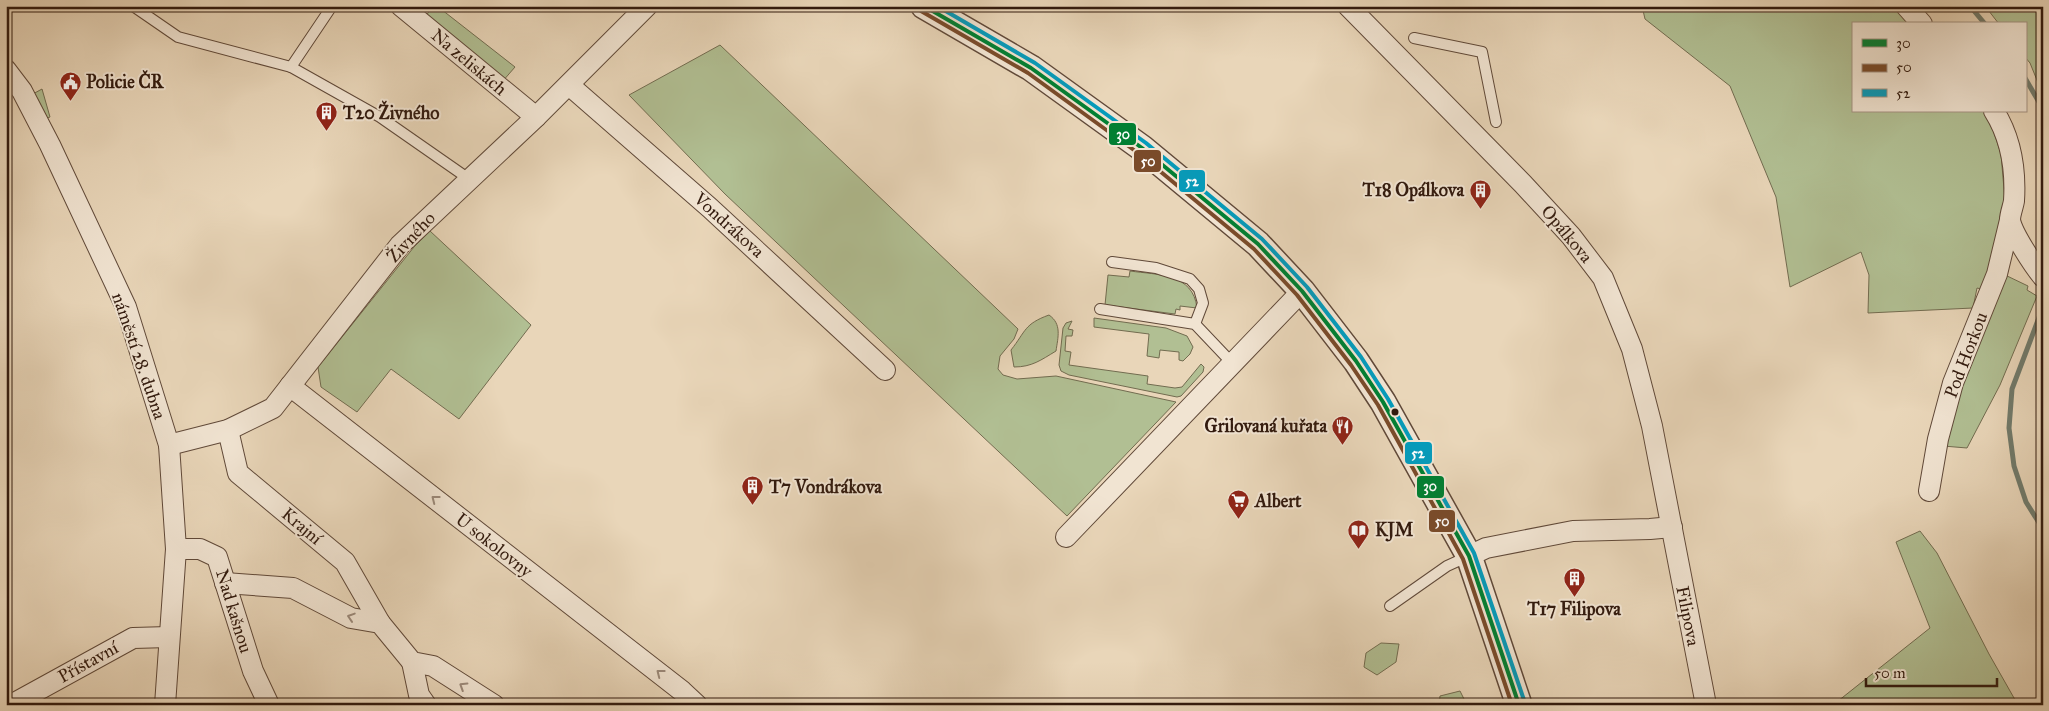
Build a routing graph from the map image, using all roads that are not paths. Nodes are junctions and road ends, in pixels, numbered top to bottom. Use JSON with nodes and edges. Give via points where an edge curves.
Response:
{"nodes":[{"id":1,"x":133,"y":6,"type":"edge"},
{"id":2,"x":332,"y":6,"type":"edge"},
{"id":3,"x":401,"y":6,"type":"edge"},
{"id":4,"x":647,"y":6,"type":"edge"},
{"id":5,"x":924,"y":6,"type":"edge"},
{"id":6,"x":1348,"y":6,"type":"edge"},
{"id":7,"x":1906,"y":6,"type":"edge"},
{"id":8,"x":1920,"y":22,"type":"edge"},
{"id":9,"x":1414,"y":38,"type":"dead end"},
{"id":10,"x":291,"y":67,"type":"junction"},
{"id":11,"x":6,"y":70,"type":"edge"},
{"id":12,"x":569,"y":85,"type":"junction"},
{"id":13,"x":1995,"y":112,"type":"edge"},
{"id":14,"x":536,"y":117,"type":"junction"},
{"id":15,"x":1496,"y":122,"type":"dead end"},
{"id":16,"x":470,"y":179,"type":"junction"},
{"id":17,"x":2010,"y":220,"type":"junction"},
{"id":18,"x":1112,"y":262,"type":"dead end"},
{"id":19,"x":2043,"y":277,"type":"edge"},
{"id":20,"x":1302,"y":291,"type":"junction"},
{"id":21,"x":1100,"y":309,"type":"dead end"},
{"id":22,"x":1194,"y":324,"type":"junction"},
{"id":23,"x":1232,"y":363,"type":"junction"},
{"id":24,"x":885,"y":370,"type":"dead end"},
{"id":25,"x":290,"y":386,"type":"junction"},
{"id":26,"x":228,"y":430,"type":"junction"},
{"id":27,"x":169,"y":445,"type":"junction"},
{"id":28,"x":1929,"y":491,"type":"dead end"},
{"id":29,"x":1672,"y":527,"type":"junction"},
{"id":30,"x":1066,"y":537,"type":"dead end"},
{"id":31,"x":176,"y":549,"type":"junction"},
{"id":32,"x":1469,"y":556,"type":"junction"},
{"id":33,"x":225,"y":583,"type":"junction"},
{"id":34,"x":1390,"y":606,"type":"dead end"},
{"id":35,"x":380,"y":623,"type":"junction"},
{"id":36,"x":169,"y":637,"type":"junction"},
{"id":37,"x":412,"y":662,"type":"junction"},
{"id":38,"x":418,"y":701,"type":"edge"},
{"id":39,"x":11,"y":705,"type":"edge"},
{"id":40,"x":165,"y":705,"type":"edge"},
{"id":41,"x":269,"y":705,"type":"edge"},
{"id":42,"x":494,"y":705,"type":"edge"},
{"id":43,"x":697,"y":705,"type":"edge"},
{"id":44,"x":1519,"y":705,"type":"edge"},
{"id":45,"x":1706,"y":705,"type":"edge"}],
"edges":[{"from":1,"to":10,"type":"lane","via":[[178,38]]},
{"from":2,"to":10,"type":"lane"},
{"from":3,"to":14,"type":"street","name":"Na zeliskách"},
{"from":4,"to":12,"type":"street","name":"Živného"},
{"from":5,"to":20,"type":"street","via":[[1031,68],[1142,148],[1258,244]]},
{"from":6,"to":29,"type":"street","name":"Opálkova","via":[[1523,184],[1571,236],[1603,278],[1632,349],[1652,426]]},
{"from":7,"to":8,"type":"street"},
{"from":9,"to":15,"type":"lane","via":[[1482,52]]},
{"from":10,"to":16,"type":"lane","via":[[380,117]]},
{"from":11,"to":27,"type":"street","name":"náměstí 28. dubna","via":[[22,91],[50,145],[126,307]]},
{"from":12,"to":14,"type":"street","name":"Živného"},
{"from":12,"to":24,"type":"street","name":"Vondrákova","via":[[710,208]]},
{"from":13,"to":17,"type":"street","name":"Pod Horkou","via":[[2012,151],[2014,200]]},
{"from":14,"to":16,"type":"street","name":"Živného"},
{"from":16,"to":25,"type":"street","name":"Živného","via":[[400,245]]},
{"from":17,"to":19,"type":"street","via":[[2026,253]]},
{"from":17,"to":28,"type":"street","name":"Pod Horkou","via":[[1997,274],[1953,384],[1938,439]]},
{"from":18,"to":22,"type":"lane","via":[[1156,268],[1190,279],[1199,289],[1203,303]]},
{"from":20,"to":23,"type":"street"},
{"from":20,"to":32,"type":"street","via":[[1383,402]]},
{"from":21,"to":22,"type":"lane"},
{"from":22,"to":23,"type":"lane"},
{"from":23,"to":30,"type":"street"},
{"from":25,"to":26,"type":"street","name":"Živného","via":[[273,408]]},
{"from":43,"to":25,"type":"street","name":"U sokolovny","one_way":true},
{"from":26,"to":27,"type":"street","name":"Živného"},
{"from":26,"to":35,"type":"street","name":"Krajní","via":[[238,473],[345,562]]},
{"from":27,"to":31,"type":"street","name":"náměstí 28. dubna"},
{"from":29,"to":32,"type":"street","via":[[1573,531],[1486,548]]},
{"from":29,"to":45,"type":"street","name":"Filipova"},
{"from":31,"to":33,"type":"street","name":"Nad kašnou","via":[[200,550],[217,557]]},
{"from":31,"to":36,"type":"street","name":"náměstí 28. dubna"},
{"from":32,"to":34,"type":"lane","via":[[1447,566]]},
{"from":32,"to":44,"type":"street"},
{"from":35,"to":33,"type":"street","one_way":true,"via":[[350,618],[293,588]]},
{"from":33,"to":41,"type":"street","name":"Nad kašnou","via":[[253,671]]},
{"from":35,"to":37,"type":"street","name":"Krajní"},
{"from":36,"to":39,"type":"street","name":"Přístavní","via":[[133,638]]},
{"from":36,"to":40,"type":"street","name":"náměstí 28. dubna"},
{"from":37,"to":38,"type":"street"},
{"from":42,"to":37,"type":"street","one_way":true,"via":[[432,666]]}]}
